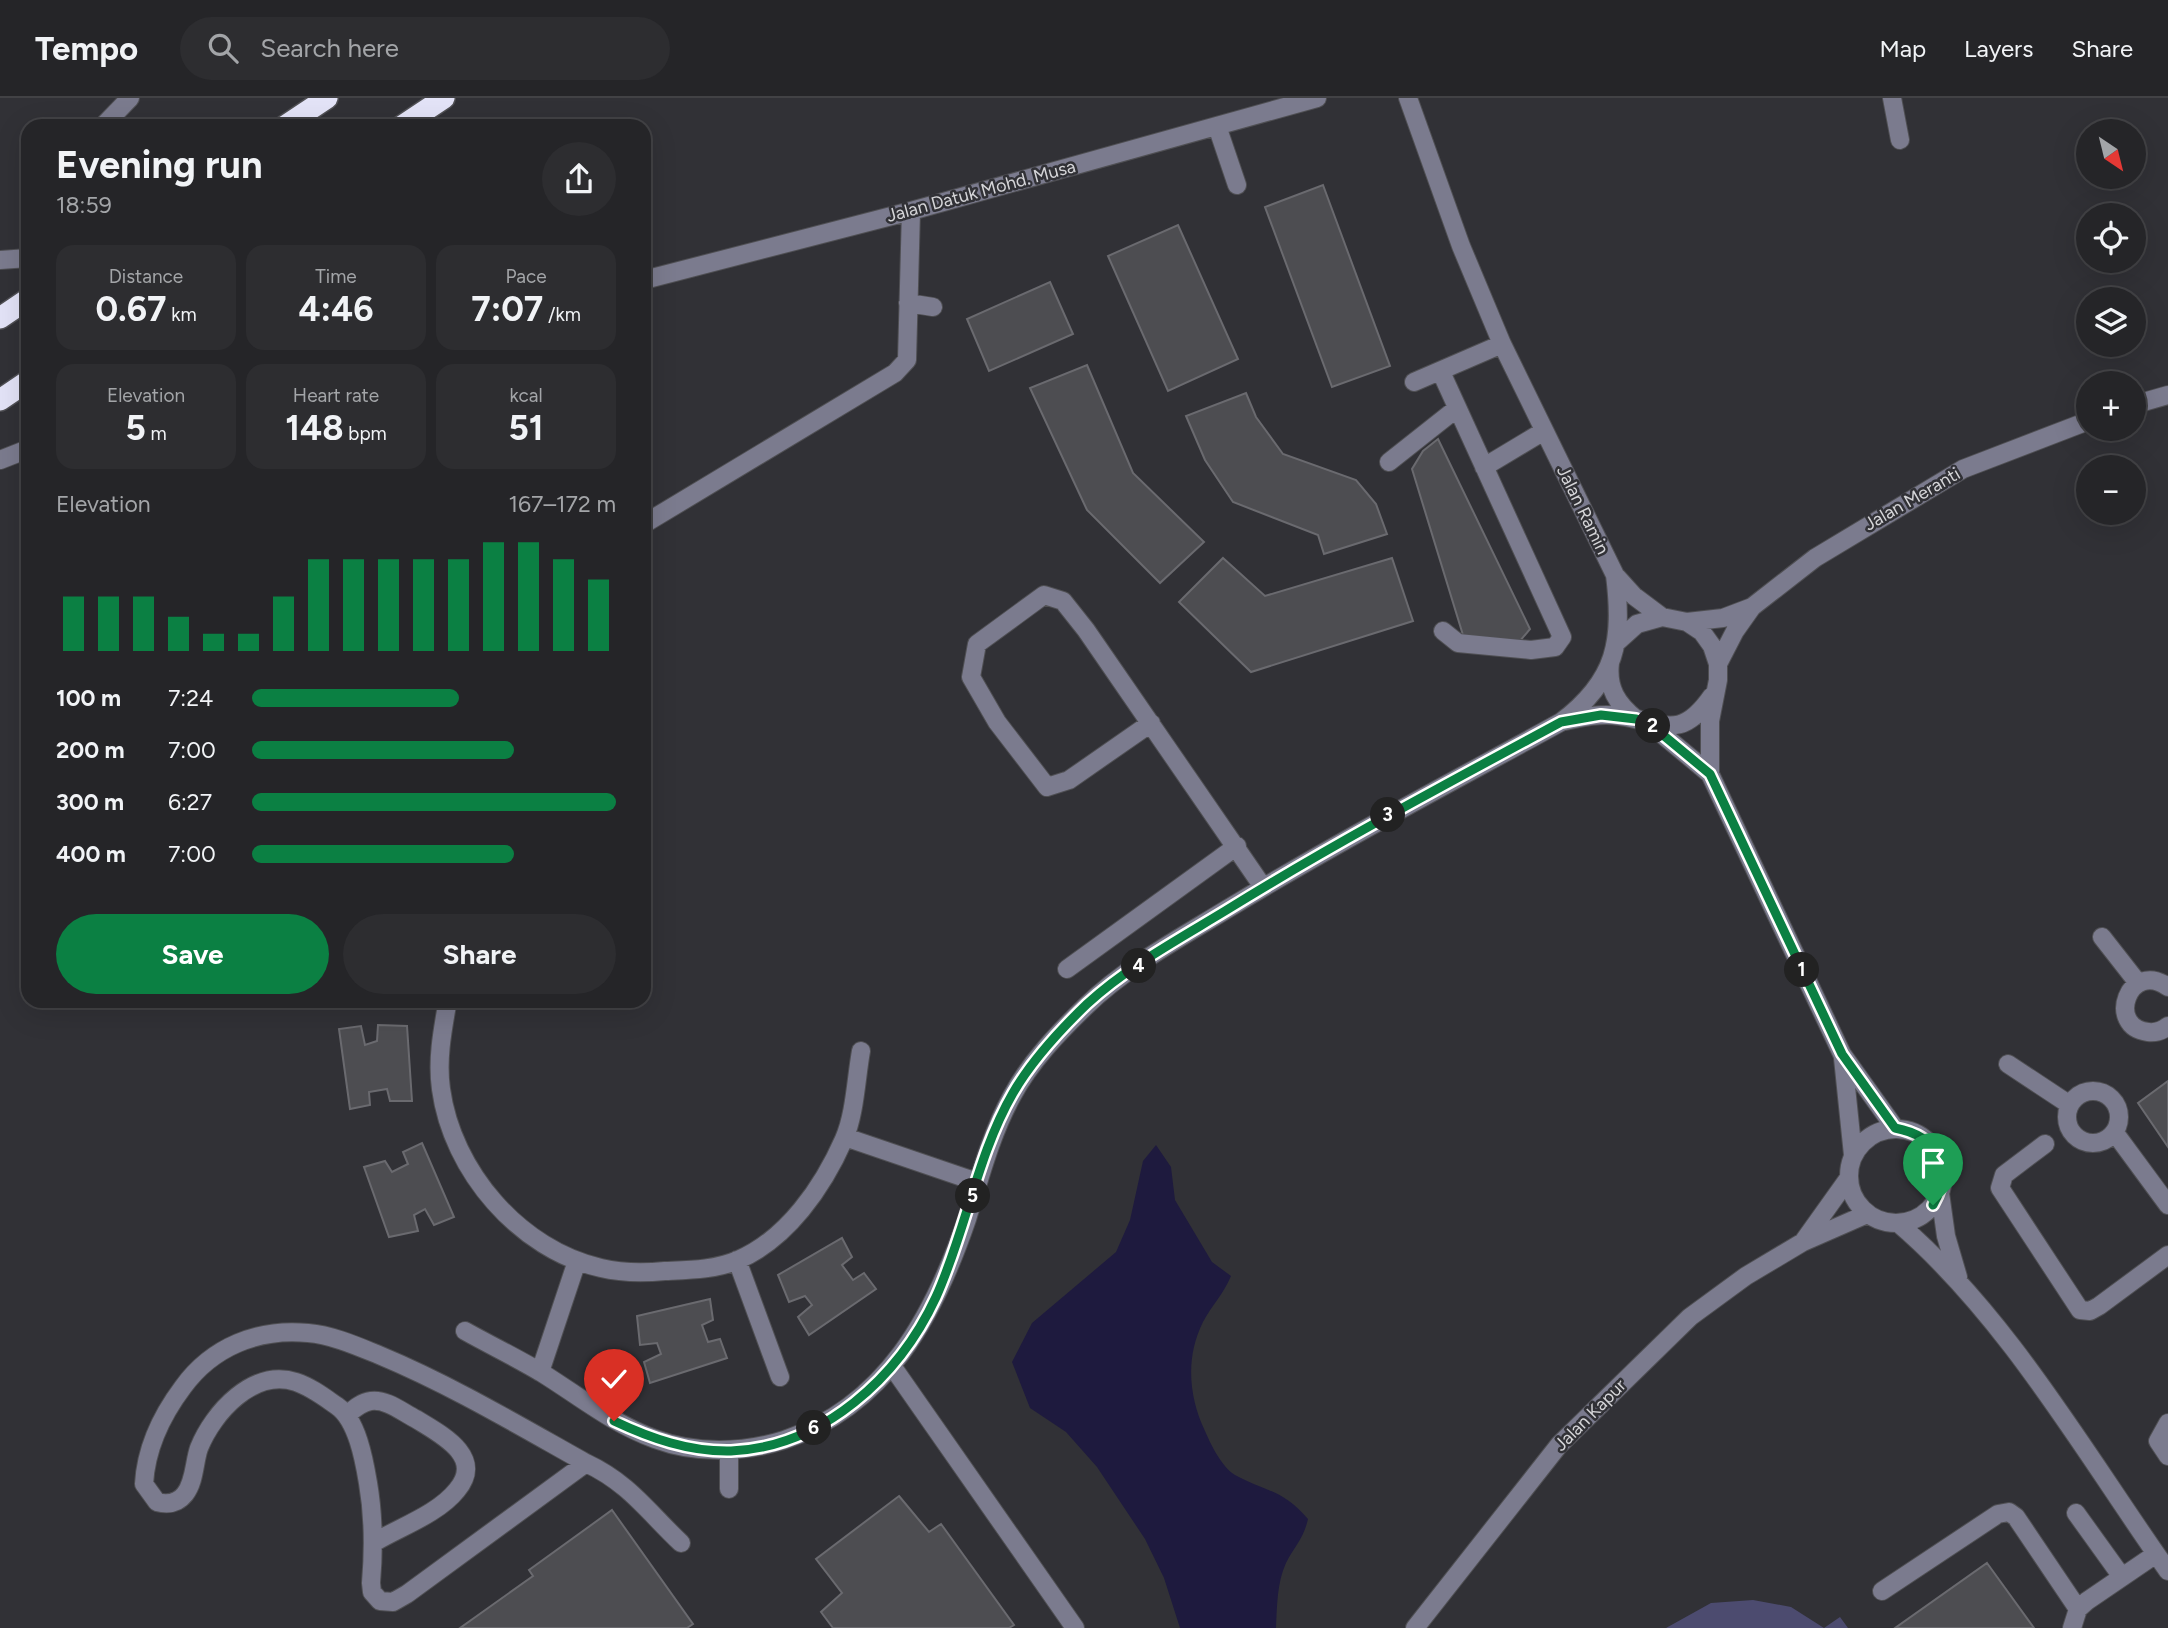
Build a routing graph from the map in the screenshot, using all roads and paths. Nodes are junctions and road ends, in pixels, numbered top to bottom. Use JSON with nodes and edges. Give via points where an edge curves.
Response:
{"nodes":[{"id":1,"x":130,"y":98,"type":"edge"},
{"id":2,"x":327,"y":98,"type":"edge"},
{"id":3,"x":444,"y":98,"type":"edge"},
{"id":4,"x":1317,"y":98,"type":"edge"},
{"id":5,"x":1408,"y":98,"type":"edge"},
{"id":6,"x":1892,"y":98,"type":"edge"},
{"id":7,"x":110,"y":119,"type":"edge"},
{"id":8,"x":296,"y":119,"type":"edge"},
{"id":9,"x":412,"y":119,"type":"edge"},
{"id":10,"x":1217,"y":126,"type":"junction"},
{"id":11,"x":1900,"y":140,"type":"dead end"},
{"id":12,"x":1237,"y":185,"type":"dead end"},
{"id":13,"x":911,"y":211,"type":"junction"},
{"id":14,"x":21,"y":258,"type":"edge"},
{"id":15,"x":0,"y":260,"type":"edge"},
{"id":16,"x":651,"y":278,"type":"edge"},
{"id":17,"x":908,"y":303,"type":"junction"},
{"id":18,"x":21,"y":304,"type":"edge"},
{"id":19,"x":933,"y":307,"type":"dead end"},
{"id":20,"x":0,"y":318,"type":"edge"},
{"id":21,"x":1502,"y":344,"type":"junction"},
{"id":22,"x":1441,"y":372,"type":"junction"},
{"id":23,"x":1414,"y":382,"type":"dead end"},
{"id":24,"x":21,"y":386,"type":"edge"},
{"id":25,"x":2168,"y":395,"type":"edge"},
{"id":26,"x":0,"y":400,"type":"edge"},
{"id":27,"x":2146,"y":401,"type":"edge"},
{"id":28,"x":1456,"y":408,"type":"junction"},
{"id":29,"x":2076,"y":426,"type":"edge"},
{"id":30,"x":1547,"y":438,"type":"junction"},
{"id":31,"x":21,"y":452,"type":"edge"},
{"id":32,"x":0,"y":460,"type":"edge"},
{"id":33,"x":1389,"y":462,"type":"dead end"},
{"id":34,"x":1484,"y":467,"type":"junction"},
{"id":35,"x":651,"y":520,"type":"edge"},
{"id":36,"x":1615,"y":575,"type":"junction"},
{"id":37,"x":1752,"y":607,"type":"junction"},
{"id":38,"x":1662,"y":617,"type":"junction"},
{"id":39,"x":1687,"y":622,"type":"junction"},
{"id":40,"x":1443,"y":631,"type":"dead end"},
{"id":41,"x":1614,"y":650,"type":"junction"},
{"id":42,"x":1718,"y":664,"type":"junction"},
{"id":43,"x":1713,"y":695,"type":"junction"},
{"id":44,"x":1561,"y":722,"type":"junction"},
{"id":45,"x":1644,"y":722,"type":"junction"},
{"id":46,"x":1151,"y":723,"type":"junction"},
{"id":47,"x":1710,"y":774,"type":"junction"},
{"id":48,"x":1237,"y":846,"type":"junction"},
{"id":49,"x":1263,"y":887,"type":"junction"},
{"id":50,"x":2102,"y":937,"type":"dead end"},
{"id":51,"x":1067,"y":969,"type":"dead end"},
{"id":52,"x":2137,"y":983,"type":"junction"},
{"id":53,"x":2168,"y":987,"type":"edge"},
{"id":54,"x":447,"y":1008,"type":"edge"},
{"id":55,"x":2168,"y":1026,"type":"edge"},
{"id":56,"x":861,"y":1051,"type":"dead end"},
{"id":57,"x":1842,"y":1054,"type":"junction"},
{"id":58,"x":2008,"y":1064,"type":"dead end"},
{"id":59,"x":2070,"y":1105,"type":"junction"},
{"id":60,"x":1895,"y":1128,"type":"junction"},
{"id":61,"x":2115,"y":1133,"type":"junction"},
{"id":62,"x":845,"y":1137,"type":"junction"},
{"id":63,"x":2045,"y":1144,"type":"dead end"},
{"id":64,"x":1853,"y":1155,"type":"junction"},
{"id":65,"x":1848,"y":1179,"type":"junction"},
{"id":66,"x":977,"y":1182,"type":"junction"},
{"id":67,"x":1940,"y":1193,"type":"junction"},
{"id":68,"x":2168,"y":1205,"type":"edge"},
{"id":69,"x":1867,"y":1214,"type":"junction"},
{"id":70,"x":1898,"y":1223,"type":"junction"},
{"id":71,"x":1803,"y":1242,"type":"junction"},
{"id":72,"x":2168,"y":1255,"type":"edge"},
{"id":73,"x":737,"y":1260,"type":"junction"},
{"id":74,"x":577,"y":1261,"type":"junction"},
{"id":75,"x":1959,"y":1280,"type":"junction"},
{"id":76,"x":465,"y":1331,"type":"dead end"},
{"id":77,"x":892,"y":1366,"type":"junction"},
{"id":78,"x":540,"y":1372,"type":"junction"},
{"id":79,"x":780,"y":1377,"type":"dead end"},
{"id":80,"x":348,"y":1414,"type":"junction"},
{"id":81,"x":2168,"y":1423,"type":"edge"},
{"id":82,"x":729,"y":1451,"type":"junction"},
{"id":83,"x":2168,"y":1456,"type":"edge"},
{"id":84,"x":586,"y":1463,"type":"junction"},
{"id":85,"x":729,"y":1489,"type":"dead end"},
{"id":86,"x":2076,"y":1513,"type":"dead end"},
{"id":87,"x":375,"y":1542,"type":"junction"},
{"id":88,"x":681,"y":1543,"type":"dead end"},
{"id":89,"x":2164,"y":1565,"type":"edge"},
{"id":90,"x":2122,"y":1577,"type":"junction"},
{"id":91,"x":1882,"y":1591,"type":"dead end"},
{"id":92,"x":2078,"y":1609,"type":"junction"},
{"id":93,"x":1075,"y":1628,"type":"edge"},
{"id":94,"x":1415,"y":1628,"type":"edge"},
{"id":95,"x":2072,"y":1628,"type":"edge"}],
"edges":[{"from":1,"to":7,"type":"street"},
{"from":2,"to":8,"type":"highway"},
{"from":3,"to":9,"type":"highway"},
{"from":4,"to":10,"type":"street","name":"Jalan Datuk Mohd. Musa"},
{"from":5,"to":21,"type":"street","name":"Jalan Ramin"},
{"from":6,"to":11,"type":"street"},
{"from":10,"to":12,"type":"street"},
{"from":10,"to":13,"type":"street","name":"Jalan Datuk Mohd. Musa"},
{"from":13,"to":16,"type":"street","name":"Jalan Datuk Mohd. Musa"},
{"from":13,"to":17,"type":"street"},
{"from":14,"to":15,"type":"street"},
{"from":17,"to":19,"type":"street"},
{"from":17,"to":35,"type":"street","via":[[907,360],[895,373]]},
{"from":18,"to":20,"type":"highway"},
{"from":21,"to":22,"type":"street"},
{"from":21,"to":30,"type":"street","name":"Jalan Ramin"},
{"from":22,"to":23,"type":"street"},
{"from":22,"to":28,"type":"street"},
{"from":24,"to":26,"type":"highway"},
{"from":25,"to":27,"type":"street"},
{"from":28,"to":33,"type":"street"},
{"from":28,"to":34,"type":"street"},
{"from":29,"to":37,"type":"street","name":"Jalan Meranti","via":[[1963,469],[1815,558]]},
{"from":30,"to":34,"type":"street"},
{"from":30,"to":36,"type":"street","name":"Jalan Ramin"},
{"from":31,"to":32,"type":"street"},
{"from":34,"to":40,"type":"street","via":[[1562,637],[1555,647],[1531,650],[1458,643]]},
{"from":36,"to":38,"type":"street"},
{"from":36,"to":41,"type":"street","via":[[1620,609]]},
{"from":37,"to":39,"type":"street","via":[[1723,618]]},
{"from":37,"to":42,"type":"street"},
{"from":38,"to":39,"type":"street"},
{"from":38,"to":41,"type":"street","via":[[1637,624]]},
{"from":39,"to":42,"type":"street","via":[[1713,646]]},
{"from":41,"to":44,"type":"street","via":[[1589,698]]},
{"from":41,"to":45,"type":"street","via":[[1608,676],[1613,693],[1622,708]]},
{"from":42,"to":43,"type":"street"},
{"from":43,"to":45,"type":"street","via":[[1687,721],[1670,726]]},
{"from":43,"to":47,"type":"street"},
{"from":44,"to":45,"type":"street","via":[[1601,715]]},
{"from":44,"to":49,"type":"street"},
{"from":45,"to":47,"type":"street"},
{"from":46,"to":46,"type":"street","via":[[1063,601],[1044,595],[977,644],[971,677],[997,722],[1047,787],[1069,779]]},
{"from":46,"to":48,"type":"street"},
{"from":47,"to":57,"type":"street"},
{"from":48,"to":49,"type":"street"},
{"from":48,"to":51,"type":"street"},
{"from":49,"to":66,"type":"street","via":[[1180,938],[1088,1004],[1013,1092]]},
{"from":50,"to":52,"type":"street"},
{"from":52,"to":53,"type":"street","via":[[2149,980]]},
{"from":52,"to":55,"type":"street","via":[[2124,1003],[2131,1025],[2152,1033]]},
{"from":54,"to":74,"type":"street","via":[[441,1090],[456,1145],[500,1208],[542,1242]]},
{"from":56,"to":62,"type":"street"},
{"from":57,"to":60,"type":"street"},
{"from":57,"to":64,"type":"street"},
{"from":58,"to":59,"type":"street"},
{"from":59,"to":61,"type":"street","via":[[2069,1128],[2082,1141],[2100,1143]]},
{"from":59,"to":61,"type":"street","via":[[2076,1097],[2094,1091],[2112,1097],[2120,1114]]},
{"from":60,"to":64,"type":"street","via":[[1870,1136]]},
{"from":60,"to":67,"type":"street","via":[[1926,1139],[1936,1151],[1943,1179]]},
{"from":61,"to":68,"type":"street"},
{"from":62,"to":66,"type":"street"},
{"from":62,"to":73,"type":"street","via":[[822,1183],[791,1222],[763,1246]]},
{"from":63,"to":72,"type":"street","via":[[2004,1175],[2000,1188],[2080,1310],[2090,1311]]},
{"from":64,"to":65,"type":"street"},
{"from":65,"to":69,"type":"street","via":[[1851,1192]]},
{"from":65,"to":71,"type":"street","name":"Jalan Kapur"},
{"from":66,"to":77,"type":"street","via":[[936,1296],[912,1341]]},
{"from":67,"to":70,"type":"street","via":[[1923,1215]]},
{"from":67,"to":75,"type":"street"},
{"from":69,"to":70,"type":"street","via":[[1882,1222]]},
{"from":69,"to":71,"type":"street","name":"Jalan Kapur"},
{"from":70,"to":75,"type":"street"},
{"from":71,"to":94,"type":"street","name":"Jalan Kapur","via":[[1690,1317],[1559,1445]]},
{"from":73,"to":74,"type":"street","via":[[644,1273]]},
{"from":73,"to":79,"type":"street"},
{"from":74,"to":78,"type":"street"},
{"from":75,"to":89,"type":"street","via":[[2050,1400]]},
{"from":76,"to":78,"type":"street"},
{"from":77,"to":82,"type":"street","via":[[848,1408],[826,1422],[777,1442]]},
{"from":77,"to":93,"type":"street"},
{"from":78,"to":82,"type":"street","via":[[614,1421],[657,1440]]},
{"from":80,"to":84,"type":"street","via":[[293,1381],[262,1383],[244,1391],[215,1420],[198,1450],[190,1487],[181,1498],[157,1502],[144,1484],[149,1451],[174,1398],[204,1360],[235,1343],[290,1332],[341,1341],[440,1382]]},
{"from":80,"to":87,"type":"street","via":[[367,1475]]},
{"from":80,"to":87,"type":"street","via":[[372,1401],[392,1405],[448,1438],[463,1455],[466,1475],[458,1490]]},
{"from":81,"to":83,"type":"street","via":[[2158,1441]]},
{"from":82,"to":85,"type":"street"},
{"from":84,"to":87,"type":"street","via":[[393,1602],[380,1601],[372,1592]]},
{"from":84,"to":88,"type":"street","via":[[627,1487]]},
{"from":86,"to":90,"type":"street"},
{"from":89,"to":90,"type":"street"},
{"from":90,"to":92,"type":"street"},
{"from":91,"to":92,"type":"street","via":[[1998,1514],[2009,1513]]},
{"from":92,"to":95,"type":"street"}]}
